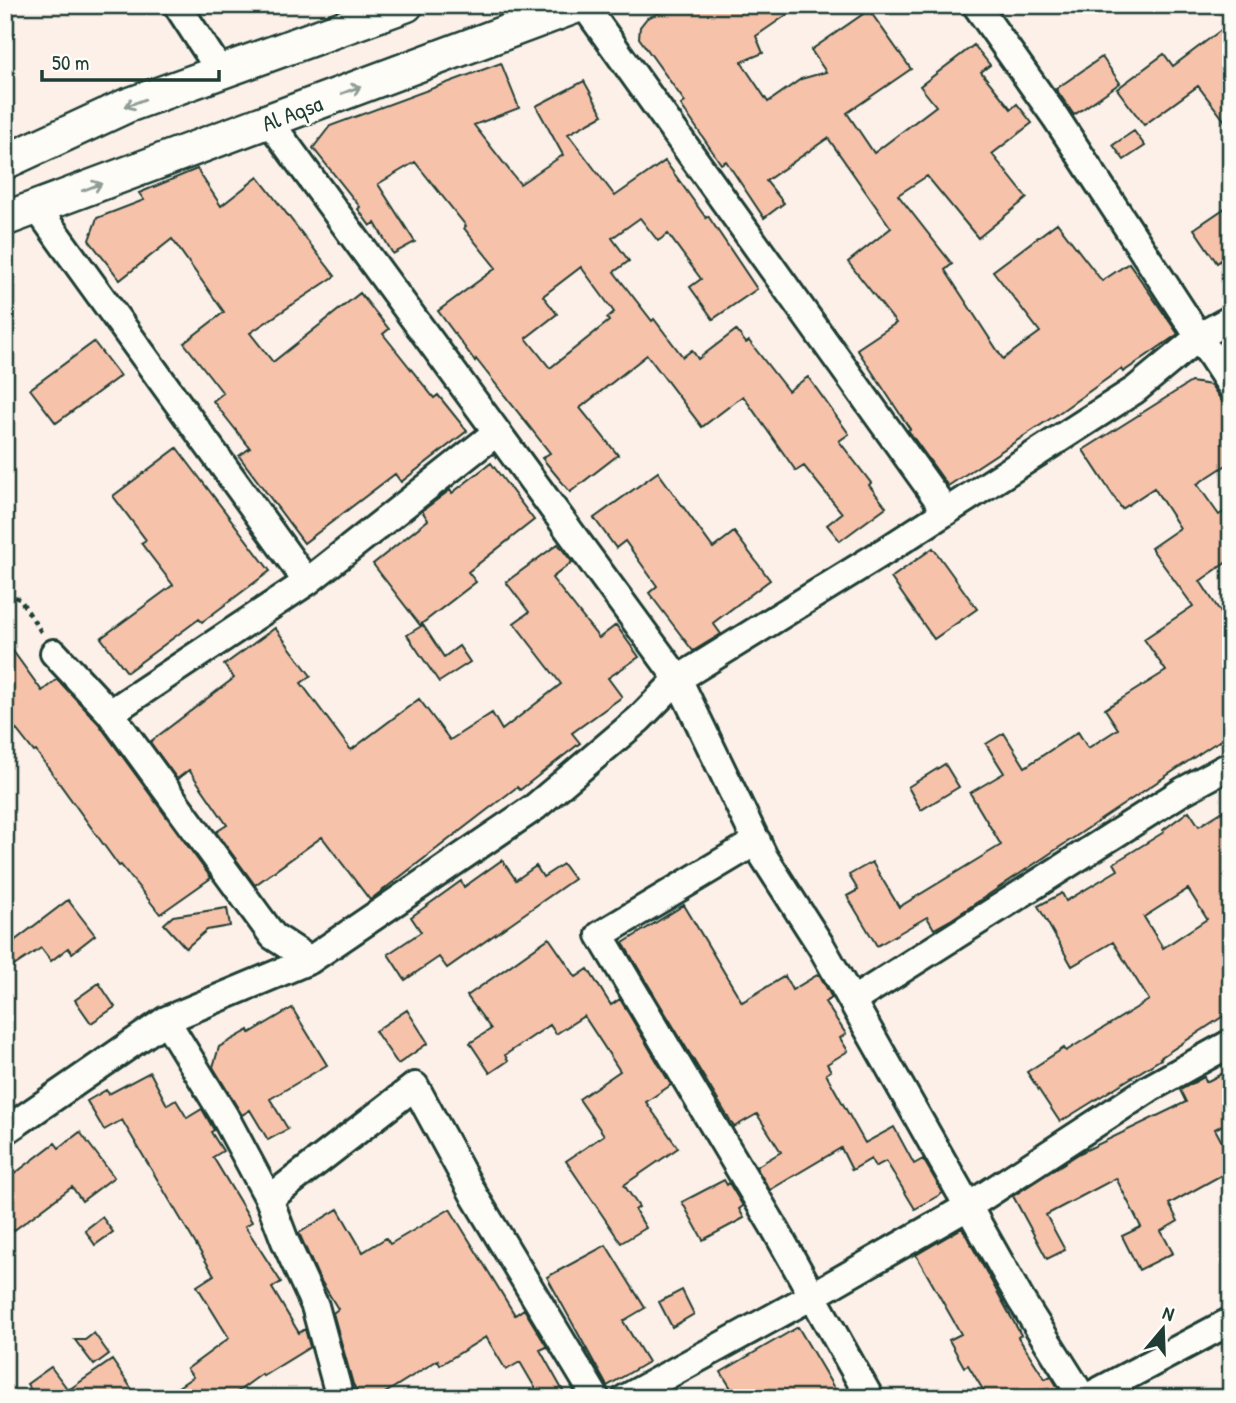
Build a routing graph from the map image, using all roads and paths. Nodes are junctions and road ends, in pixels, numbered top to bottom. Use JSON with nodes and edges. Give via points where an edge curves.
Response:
{"nodes":[{"id":1,"x":177,"y":5,"type":"edge"},
{"id":2,"x":407,"y":5,"type":"edge"},
{"id":3,"x":579,"y":5,"type":"edge"},
{"id":4,"x":584,"y":5,"type":"edge"},
{"id":5,"x":976,"y":5,"type":"edge"},
{"id":6,"x":220,"y":71,"type":"junction"},
{"id":7,"x":269,"y":121,"type":"junction"},
{"id":8,"x":5,"y":162,"type":"edge"},
{"id":9,"x":37,"y":208,"type":"junction"},
{"id":10,"x":5,"y":219,"type":"edge"},
{"id":11,"x":1231,"y":319,"type":"edge"},
{"id":12,"x":1200,"y":336,"type":"junction"},
{"id":13,"x":1231,"y":386,"type":"edge"},
{"id":14,"x":497,"y":432,"type":"junction"},
{"id":15,"x":946,"y":511,"type":"junction"},
{"id":16,"x":307,"y":582,"type":"junction"},
{"id":17,"x":5,"y":594,"type":"edge"},
{"id":18,"x":54,"y":653,"type":"joint"},
{"id":19,"x":678,"y":679,"type":"junction"},
{"id":20,"x":110,"y":713,"type":"junction"},
{"id":21,"x":1230,"y":766,"type":"edge"},
{"id":22,"x":757,"y":841,"type":"junction"},
{"id":23,"x":310,"y":960,"type":"junction"},
{"id":24,"x":852,"y":1001,"type":"junction"},
{"id":25,"x":166,"y":1020,"type":"junction"},
{"id":26,"x":1231,"y":1043,"type":"edge"},
{"id":27,"x":5,"y":1131,"type":"edge"},
{"id":28,"x":269,"y":1199,"type":"junction"},
{"id":29,"x":969,"y":1206,"type":"junction"},
{"id":30,"x":812,"y":1296,"type":"junction"},
{"id":31,"x":1231,"y":1321,"type":"edge"},
{"id":32,"x":340,"y":1398,"type":"edge"},
{"id":33,"x":596,"y":1398,"type":"edge"},
{"id":34,"x":626,"y":1398,"type":"edge"},
{"id":35,"x":870,"y":1398,"type":"edge"},
{"id":36,"x":1084,"y":1398,"type":"edge"}],
"edges":[{"from":1,"to":6,"type":"street"},
{"from":2,"to":6,"type":"main road"},
{"from":7,"to":3,"type":"main road","name":"Al Aqsa","one_way":true},
{"from":4,"to":15,"type":"street"},
{"from":5,"to":12,"type":"street"},
{"from":6,"to":8,"type":"main road","one_way":true,"via":[[126,106]]},
{"from":9,"to":7,"type":"main road","name":"Al Aqsa","one_way":true},
{"from":7,"to":14,"type":"street"},
{"from":9,"to":10,"type":"main road","name":"Al Aqsa"},
{"from":9,"to":16,"type":"street"},
{"from":11,"to":12,"type":"street"},
{"from":12,"to":13,"type":"street"},
{"from":12,"to":15,"type":"street","via":[[1135,390]]},
{"from":14,"to":16,"type":"street"},
{"from":14,"to":19,"type":"street"},
{"from":15,"to":19,"type":"street"},
{"from":16,"to":20,"type":"street"},
{"from":17,"to":18,"type":"path","via":[[20,599]]},
{"from":18,"to":20,"type":"street"},
{"from":19,"to":22,"type":"street"},
{"from":19,"to":23,"type":"street","via":[[639,719],[535,807]]},
{"from":20,"to":23,"type":"street","via":[[272,936]]},
{"from":21,"to":24,"type":"street"},
{"from":22,"to":24,"type":"street"},
{"from":22,"to":30,"type":"street","via":[[600,936]]},
{"from":23,"to":25,"type":"street"},
{"from":24,"to":29,"type":"street"},
{"from":25,"to":27,"type":"street"},
{"from":25,"to":28,"type":"street"},
{"from":26,"to":29,"type":"street","via":[[1150,1088]]},
{"from":28,"to":32,"type":"street","via":[[315,1306]]},
{"from":28,"to":33,"type":"street","via":[[415,1086],[475,1197]]},
{"from":29,"to":30,"type":"street"},
{"from":29,"to":36,"type":"street","via":[[1021,1300]]},
{"from":30,"to":34,"type":"street"},
{"from":30,"to":35,"type":"street"},
{"from":31,"to":36,"type":"street"}]}
